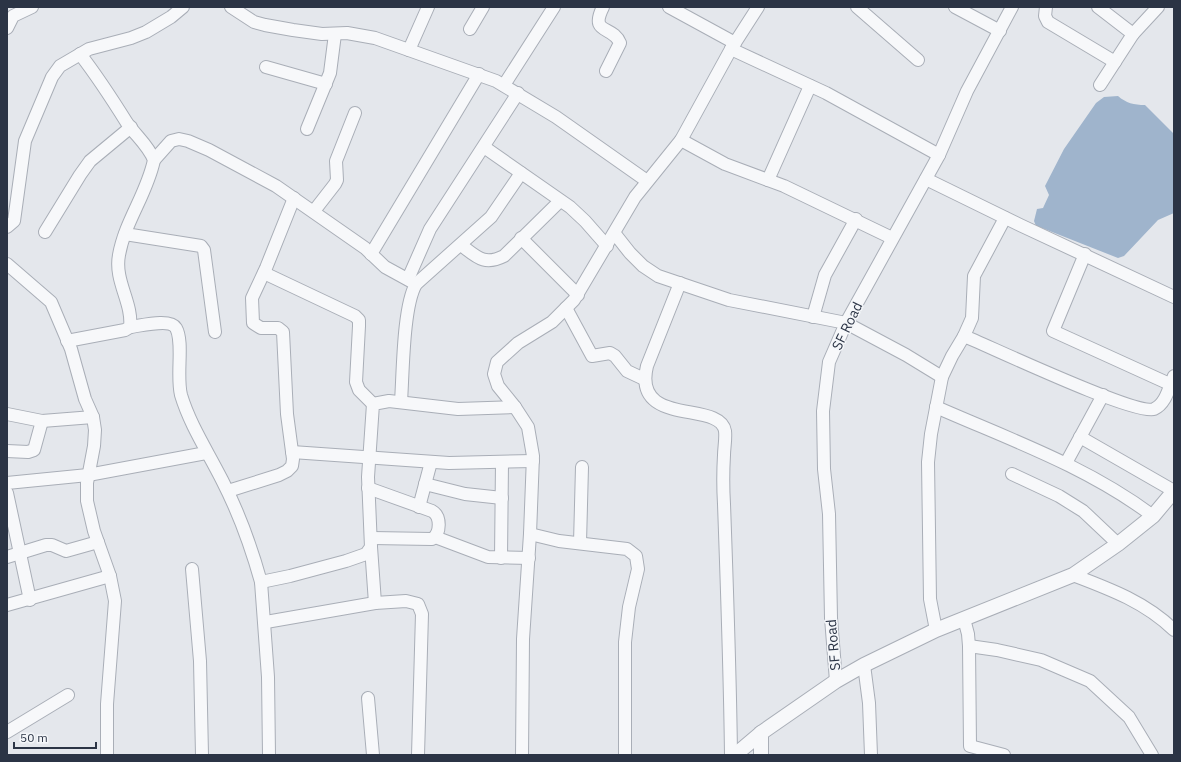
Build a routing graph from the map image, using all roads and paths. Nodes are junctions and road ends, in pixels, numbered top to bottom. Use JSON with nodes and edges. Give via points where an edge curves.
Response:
{"nodes":[{"id":1,"x":32,"y":7,"type":"edge"},
{"id":2,"x":183,"y":7,"type":"edge"},
{"id":3,"x":231,"y":7,"type":"edge"},
{"id":4,"x":428,"y":7,"type":"edge"},
{"id":5,"x":483,"y":7,"type":"edge"},
{"id":6,"x":554,"y":7,"type":"edge"},
{"id":7,"x":603,"y":7,"type":"edge"},
{"id":8,"x":670,"y":7,"type":"edge"},
{"id":9,"x":758,"y":7,"type":"edge"},
{"id":10,"x":857,"y":7,"type":"edge"},
{"id":11,"x":955,"y":7,"type":"edge"},
{"id":12,"x":1012,"y":7,"type":"edge"},
{"id":13,"x":1046,"y":7,"type":"edge"},
{"id":14,"x":1098,"y":7,"type":"edge"},
{"id":15,"x":1158,"y":7,"type":"edge"},
{"id":16,"x":10,"y":14,"type":"edge"},
{"id":17,"x":7,"y":28,"type":"edge"},
{"id":18,"x":470,"y":29,"type":"dead end"},
{"id":19,"x":1000,"y":31,"type":"junction"},
{"id":20,"x":335,"y":34,"type":"junction"},
{"id":21,"x":1133,"y":34,"type":"junction"},
{"id":22,"x":733,"y":46,"type":"junction"},
{"id":23,"x":409,"y":50,"type":"junction"},
{"id":24,"x":80,"y":54,"type":"junction"},
{"id":25,"x":918,"y":60,"type":"dead end"},
{"id":26,"x":1115,"y":62,"type":"junction"},
{"id":27,"x":266,"y":67,"type":"dead end"},
{"id":28,"x":606,"y":71,"type":"dead end"},
{"id":29,"x":479,"y":74,"type":"junction"},
{"id":30,"x":326,"y":84,"type":"junction"},
{"id":31,"x":504,"y":85,"type":"junction"},
{"id":32,"x":1100,"y":85,"type":"dead end"},
{"id":33,"x":810,"y":86,"type":"junction"},
{"id":34,"x":518,"y":93,"type":"junction"},
{"id":35,"x":355,"y":114,"type":"dead end"},
{"id":36,"x":131,"y":127,"type":"junction"},
{"id":37,"x":307,"y":129,"type":"dead end"},
{"id":38,"x":681,"y":140,"type":"junction"},
{"id":39,"x":484,"y":147,"type":"junction"},
{"id":40,"x":939,"y":155,"type":"junction"},
{"id":41,"x":154,"y":160,"type":"junction"},
{"id":42,"x":521,"y":173,"type":"junction"},
{"id":43,"x":926,"y":179,"type":"junction"},
{"id":44,"x":768,"y":180,"type":"junction"},
{"id":45,"x":646,"y":182,"type":"junction"},
{"id":46,"x":294,"y":198,"type":"junction"},
{"id":47,"x":560,"y":200,"type":"junction"},
{"id":48,"x":314,"y":211,"type":"junction"},
{"id":49,"x":1005,"y":218,"type":"junction"},
{"id":50,"x":856,"y":219,"type":"junction"},
{"id":51,"x":7,"y":228,"type":"edge"},
{"id":52,"x":45,"y":232,"type":"dead end"},
{"id":53,"x":125,"y":234,"type":"junction"},
{"id":54,"x":615,"y":234,"type":"junction"},
{"id":55,"x":521,"y":238,"type":"junction"},
{"id":56,"x":892,"y":238,"type":"junction"},
{"id":57,"x":461,"y":245,"type":"junction"},
{"id":58,"x":607,"y":246,"type":"junction"},
{"id":59,"x":371,"y":254,"type":"junction"},
{"id":60,"x":1085,"y":254,"type":"junction"},
{"id":61,"x":7,"y":264,"type":"edge"},
{"id":62,"x":264,"y":273,"type":"junction"},
{"id":63,"x":412,"y":282,"type":"junction"},
{"id":64,"x":680,"y":283,"type":"junction"},
{"id":65,"x":578,"y":295,"type":"junction"},
{"id":66,"x":1174,"y":297,"type":"edge"},
{"id":67,"x":566,"y":308,"type":"junction"},
{"id":68,"x":813,"y":317,"type":"junction"},
{"id":69,"x":846,"y":323,"type":"junction"},
{"id":70,"x":130,"y":327,"type":"junction"},
{"id":71,"x":215,"y":332,"type":"dead end"},
{"id":72,"x":964,"y":336,"type":"junction"},
{"id":73,"x":67,"y":341,"type":"junction"},
{"id":74,"x":942,"y":377,"type":"junction"},
{"id":75,"x":644,"y":379,"type":"junction"},
{"id":76,"x":1173,"y":382,"type":"edge"},
{"id":77,"x":1103,"y":395,"type":"junction"},
{"id":78,"x":401,"y":402,"type":"junction"},
{"id":79,"x":373,"y":404,"type":"junction"},
{"id":80,"x":936,"y":407,"type":"junction"},
{"id":81,"x":516,"y":408,"type":"junction"},
{"id":82,"x":7,"y":414,"type":"edge"},
{"id":83,"x":93,"y":416,"type":"junction"},
{"id":84,"x":42,"y":420,"type":"junction"},
{"id":85,"x":1080,"y":437,"type":"junction"},
{"id":86,"x":7,"y":451,"type":"edge"},
{"id":87,"x":292,"y":452,"type":"junction"},
{"id":88,"x":206,"y":453,"type":"junction"},
{"id":89,"x":369,"y":458,"type":"junction"},
{"id":90,"x":533,"y":461,"type":"junction"},
{"id":91,"x":431,"y":462,"type":"junction"},
{"id":92,"x":502,"y":463,"type":"junction"},
{"id":93,"x":1066,"y":463,"type":"junction"},
{"id":94,"x":582,"y":467,"type":"dead end"},
{"id":95,"x":1012,"y":474,"type":"dead end"},
{"id":96,"x":88,"y":475,"type":"junction"},
{"id":97,"x":7,"y":483,"type":"edge"},
{"id":98,"x":425,"y":484,"type":"junction"},
{"id":99,"x":368,"y":488,"type":"junction"},
{"id":100,"x":228,"y":491,"type":"junction"},
{"id":101,"x":1174,"y":491,"type":"edge"},
{"id":102,"x":7,"y":492,"type":"edge"},
{"id":103,"x":502,"y":498,"type":"junction"},
{"id":104,"x":419,"y":507,"type":"junction"},
{"id":105,"x":1153,"y":516,"type":"junction"},
{"id":106,"x":530,"y":534,"type":"junction"},
{"id":107,"x":435,"y":537,"type":"junction"},
{"id":108,"x":98,"y":542,"type":"junction"},
{"id":109,"x":372,"y":542,"type":"junction"},
{"id":110,"x":580,"y":543,"type":"junction"},
{"id":111,"x":1118,"y":544,"type":"junction"},
{"id":112,"x":19,"y":554,"type":"junction"},
{"id":113,"x":7,"y":557,"type":"edge"},
{"id":114,"x":501,"y":558,"type":"junction"},
{"id":115,"x":529,"y":558,"type":"junction"},
{"id":116,"x":192,"y":569,"type":"dead end"},
{"id":117,"x":1072,"y":575,"type":"junction"},
{"id":118,"x":110,"y":576,"type":"junction"},
{"id":119,"x":261,"y":582,"type":"junction"},
{"id":120,"x":30,"y":600,"type":"junction"},
{"id":121,"x":375,"y":604,"type":"junction"},
{"id":122,"x":7,"y":605,"type":"edge"},
{"id":123,"x":964,"y":619,"type":"junction"},
{"id":124,"x":266,"y":622,"type":"junction"},
{"id":125,"x":936,"y":630,"type":"junction"},
{"id":126,"x":1174,"y":630,"type":"edge"},
{"id":127,"x":969,"y":646,"type":"junction"},
{"id":128,"x":864,"y":665,"type":"junction"},
{"id":129,"x":836,"y":681,"type":"junction"},
{"id":130,"x":68,"y":695,"type":"dead end"},
{"id":131,"x":368,"y":698,"type":"dead end"},
{"id":132,"x":7,"y":732,"type":"edge"},
{"id":133,"x":761,"y":732,"type":"junction"},
{"id":134,"x":970,"y":750,"type":"edge"},
{"id":135,"x":107,"y":755,"type":"edge"},
{"id":136,"x":202,"y":755,"type":"edge"},
{"id":137,"x":269,"y":755,"type":"edge"},
{"id":138,"x":373,"y":755,"type":"edge"},
{"id":139,"x":418,"y":755,"type":"edge"},
{"id":140,"x":522,"y":755,"type":"edge"},
{"id":141,"x":625,"y":755,"type":"edge"},
{"id":142,"x":731,"y":755,"type":"edge"},
{"id":143,"x":735,"y":755,"type":"edge"},
{"id":144,"x":761,"y":755,"type":"edge"},
{"id":145,"x":871,"y":755,"type":"edge"},
{"id":146,"x":1004,"y":755,"type":"edge"},
{"id":147,"x":1152,"y":755,"type":"edge"}],
"edges":[{"from":1,"to":16,"type":"street"},
{"from":2,"to":24,"type":"street","via":[[146,32]]},
{"from":3,"to":20,"type":"street","via":[[254,22],[265,25]]},
{"from":4,"to":23,"type":"street"},
{"from":5,"to":18,"type":"street"},
{"from":6,"to":31,"type":"street"},
{"from":7,"to":28,"type":"street","via":[[598,20],[599,25],[620,43]]},
{"from":8,"to":22,"type":"street"},
{"from":9,"to":22,"type":"street"},
{"from":10,"to":25,"type":"street"},
{"from":11,"to":19,"type":"street"},
{"from":12,"to":19,"type":"street","name":"SF Road"},
{"from":13,"to":26,"type":"street","via":[[1045,16],[1048,22]]},
{"from":14,"to":21,"type":"street"},
{"from":15,"to":21,"type":"street"},
{"from":16,"to":17,"type":"street"},
{"from":19,"to":40,"type":"street","name":"SF Road","via":[[967,92]]},
{"from":20,"to":23,"type":"street","via":[[347,33],[375,38]]},
{"from":20,"to":30,"type":"street"},
{"from":21,"to":26,"type":"street"},
{"from":22,"to":33,"type":"street"},
{"from":22,"to":38,"type":"street"},
{"from":23,"to":29,"type":"street"},
{"from":24,"to":36,"type":"street","via":[[109,92]]},
{"from":24,"to":51,"type":"street","via":[[60,66],[52,77],[30,126],[22,155],[14,221]]},
{"from":26,"to":32,"type":"street"},
{"from":27,"to":30,"type":"street"},
{"from":29,"to":31,"type":"street"},
{"from":29,"to":59,"type":"street"},
{"from":30,"to":37,"type":"street"},
{"from":31,"to":34,"type":"street"},
{"from":33,"to":40,"type":"street"},
{"from":33,"to":44,"type":"street"},
{"from":34,"to":39,"type":"street"},
{"from":34,"to":45,"type":"street"},
{"from":35,"to":48,"type":"street","via":[[336,161],[337,180]]},
{"from":36,"to":41,"type":"street","via":[[146,145]]},
{"from":36,"to":52,"type":"street","via":[[90,161]]},
{"from":38,"to":44,"type":"street","via":[[725,164]]},
{"from":38,"to":45,"type":"street"},
{"from":39,"to":42,"type":"street"},
{"from":39,"to":63,"type":"street","via":[[430,229]]},
{"from":40,"to":43,"type":"street","name":"SF Road"},
{"from":41,"to":46,"type":"street","via":[[171,141],[188,140]]},
{"from":41,"to":53,"type":"street","via":[[144,193]]},
{"from":42,"to":47,"type":"street"},
{"from":42,"to":57,"type":"street","via":[[491,218]]},
{"from":43,"to":49,"type":"street"},
{"from":43,"to":56,"type":"street","name":"SF Road"},
{"from":44,"to":50,"type":"street"},
{"from":45,"to":54,"type":"street"},
{"from":46,"to":48,"type":"street"},
{"from":46,"to":62,"type":"street"},
{"from":47,"to":55,"type":"street"},
{"from":47,"to":58,"type":"street","via":[[585,221]]},
{"from":48,"to":59,"type":"street"},
{"from":49,"to":60,"type":"street"},
{"from":49,"to":72,"type":"street","via":[[974,276],[972,318]]},
{"from":50,"to":56,"type":"street"},
{"from":50,"to":68,"type":"street","via":[[825,275]]},
{"from":53,"to":70,"type":"street","via":[[118,256],[117,271]]},
{"from":53,"to":71,"type":"street","via":[[201,246],[204,250]]},
{"from":54,"to":58,"type":"street"},
{"from":54,"to":64,"type":"street","via":[[643,266],[658,276]]},
{"from":55,"to":57,"type":"street","via":[[504,256],[490,261],[478,257]]},
{"from":55,"to":65,"type":"street"},
{"from":56,"to":69,"type":"street","name":"SF Road"},
{"from":57,"to":63,"type":"street"},
{"from":58,"to":65,"type":"street"},
{"from":59,"to":63,"type":"street","via":[[385,267]]},
{"from":60,"to":66,"type":"street"},
{"from":60,"to":76,"type":"street","via":[[1053,331]]},
{"from":61,"to":73,"type":"street","via":[[51,302]]},
{"from":62,"to":79,"type":"street","via":[[356,316],[359,320],[356,382],[359,390]]},
{"from":62,"to":87,"type":"street","via":[[252,298],[251,315],[256,327],[278,328],[282,332]]},
{"from":63,"to":78,"type":"street"},
{"from":64,"to":68,"type":"street","via":[[729,300]]},
{"from":64,"to":75,"type":"street"},
{"from":65,"to":67,"type":"street"},
{"from":67,"to":75,"type":"street","via":[[592,356],[610,353],[627,371]]},
{"from":67,"to":81,"type":"street","via":[[552,322],[518,343],[498,362],[494,374],[498,386]]},
{"from":68,"to":69,"type":"street"},
{"from":69,"to":74,"type":"street"},
{"from":69,"to":129,"type":"street","name":"SF Road","via":[[830,362],[823,411]]},
{"from":70,"to":73,"type":"street"},
{"from":70,"to":88,"type":"street","via":[[166,323],[176,328],[179,346],[178,380]]},
{"from":72,"to":74,"type":"street"},
{"from":72,"to":77,"type":"street","via":[[1071,384]]},
{"from":73,"to":83,"type":"street"},
{"from":74,"to":80,"type":"street"},
{"from":75,"to":142,"type":"street","via":[[654,399],[682,412],[714,418],[722,422],[725,431],[723,483]]},
{"from":76,"to":77,"type":"street","via":[[1162,404],[1152,410],[1139,409]]},
{"from":77,"to":85,"type":"street"},
{"from":78,"to":79,"type":"street"},
{"from":78,"to":81,"type":"street","via":[[458,409]]},
{"from":79,"to":89,"type":"street"},
{"from":80,"to":93,"type":"street"},
{"from":80,"to":125,"type":"street","via":[[928,462],[930,599]]},
{"from":81,"to":90,"type":"street","via":[[528,427]]},
{"from":82,"to":84,"type":"street"},
{"from":83,"to":84,"type":"street"},
{"from":83,"to":96,"type":"street","via":[[94,446]]},
{"from":84,"to":86,"type":"street","via":[[34,450]]},
{"from":85,"to":93,"type":"street"},
{"from":85,"to":101,"type":"street"},
{"from":87,"to":89,"type":"street"},
{"from":87,"to":100,"type":"street","via":[[292,466],[287,471]]},
{"from":88,"to":96,"type":"street"},
{"from":88,"to":100,"type":"street"},
{"from":89,"to":91,"type":"street"},
{"from":89,"to":99,"type":"street"},
{"from":90,"to":92,"type":"street"},
{"from":90,"to":106,"type":"street"},
{"from":91,"to":92,"type":"street"},
{"from":91,"to":98,"type":"street"},
{"from":92,"to":103,"type":"street"},
{"from":93,"to":105,"type":"street","via":[[1104,482]]},
{"from":94,"to":110,"type":"street"},
{"from":95,"to":111,"type":"street","via":[[1059,496],[1083,511]]},
{"from":96,"to":97,"type":"street"},
{"from":96,"to":108,"type":"street","via":[[88,507]]},
{"from":98,"to":103,"type":"street","via":[[465,494]]},
{"from":98,"to":104,"type":"street"},
{"from":99,"to":104,"type":"street"},
{"from":99,"to":109,"type":"street"},
{"from":100,"to":119,"type":"street","via":[[249,541]]},
{"from":101,"to":105,"type":"street"},
{"from":102,"to":112,"type":"street"},
{"from":103,"to":114,"type":"street"},
{"from":104,"to":107,"type":"street","via":[[438,516]]},
{"from":105,"to":111,"type":"street"},
{"from":106,"to":110,"type":"street"},
{"from":106,"to":115,"type":"street"},
{"from":107,"to":109,"type":"street","via":[[428,540]]},
{"from":107,"to":114,"type":"street","via":[[481,554]]},
{"from":108,"to":112,"type":"street","via":[[66,551],[52,545]]},
{"from":108,"to":118,"type":"street"},
{"from":109,"to":119,"type":"street","via":[[366,554]]},
{"from":109,"to":121,"type":"street"},
{"from":110,"to":141,"type":"street","via":[[627,549],[636,556],[638,569],[629,608],[625,642]]},
{"from":111,"to":117,"type":"street"},
{"from":112,"to":113,"type":"street"},
{"from":112,"to":120,"type":"street"},
{"from":114,"to":115,"type":"street"},
{"from":115,"to":140,"type":"street","via":[[523,639]]},
{"from":116,"to":136,"type":"street","via":[[201,674]]},
{"from":117,"to":123,"type":"street"},
{"from":117,"to":126,"type":"street","via":[[1138,602]]},
{"from":118,"to":120,"type":"street"},
{"from":118,"to":135,"type":"street","via":[[115,600],[107,704]]},
{"from":119,"to":124,"type":"street"},
{"from":120,"to":122,"type":"street"},
{"from":121,"to":124,"type":"street"},
{"from":121,"to":139,"type":"street","via":[[418,604],[422,614]]},
{"from":123,"to":125,"type":"street"},
{"from":123,"to":127,"type":"street"},
{"from":124,"to":137,"type":"street"},
{"from":125,"to":128,"type":"street"},
{"from":127,"to":134,"type":"street"},
{"from":127,"to":147,"type":"street","via":[[1041,660],[1090,681],[1129,717]]},
{"from":128,"to":129,"type":"street"},
{"from":128,"to":145,"type":"street","via":[[869,703]]},
{"from":129,"to":133,"type":"street"},
{"from":130,"to":132,"type":"street"},
{"from":131,"to":138,"type":"street"},
{"from":133,"to":143,"type":"street"},
{"from":133,"to":144,"type":"street"},
{"from":134,"to":146,"type":"street"}]}
